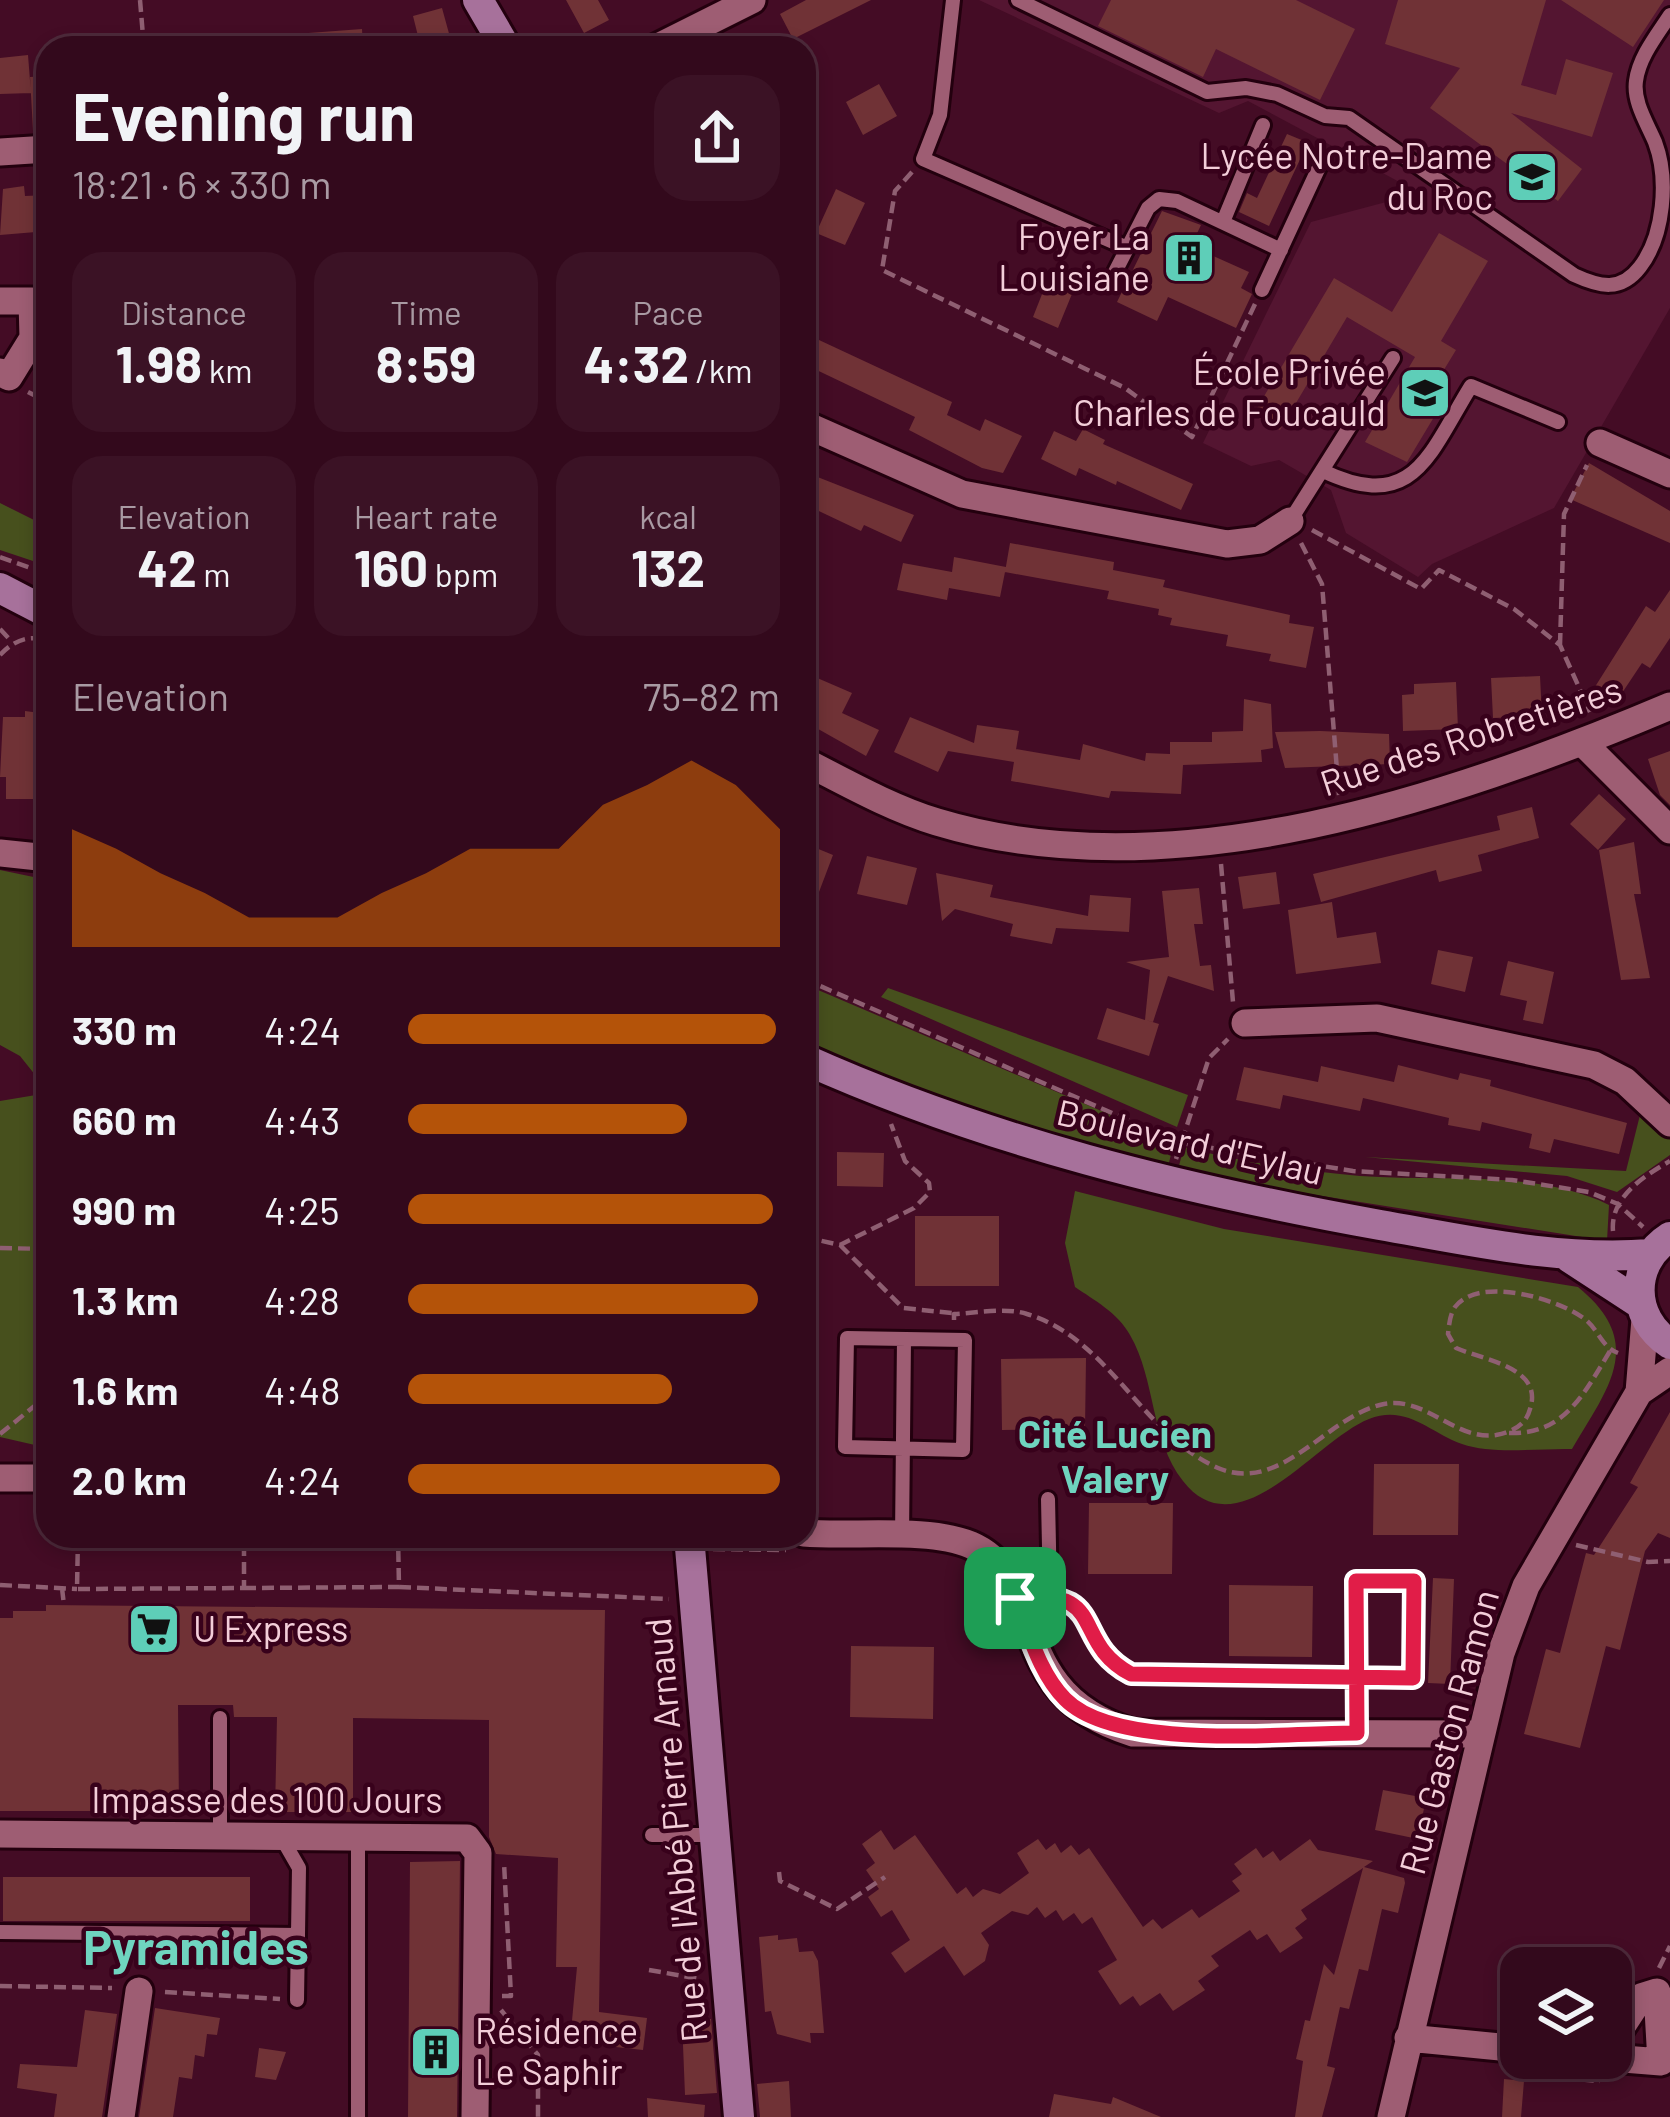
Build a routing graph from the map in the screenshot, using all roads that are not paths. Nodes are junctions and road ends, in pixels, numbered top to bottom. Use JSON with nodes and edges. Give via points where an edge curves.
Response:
{"nodes":[{"id":1,"x":478,"y":0,"type":"edge"},
{"id":2,"x":752,"y":0,"type":"edge"},
{"id":3,"x":953,"y":0,"type":"edge"},
{"id":4,"x":1018,"y":0,"type":"edge"},
{"id":5,"x":1670,"y":15,"type":"edge"},
{"id":6,"x":499,"y":36,"type":"edge"},
{"id":7,"x":705,"y":36,"type":"edge"},
{"id":8,"x":1263,"y":125,"type":"dead end"},
{"id":9,"x":36,"y":149,"type":"edge"},
{"id":10,"x":0,"y":152,"type":"edge"},
{"id":11,"x":1320,"y":165,"type":"dead end"},
{"id":12,"x":1222,"y":222,"type":"junction"},
{"id":13,"x":1125,"y":247,"type":"junction"},
{"id":14,"x":1281,"y":250,"type":"junction"},
{"id":15,"x":1114,"y":274,"type":"dead end"},
{"id":16,"x":1262,"y":290,"type":"road end"},
{"id":17,"x":0,"y":302,"type":"edge"},
{"id":18,"x":1393,"y":358,"type":"dead end"},
{"id":19,"x":0,"y":372,"type":"edge"},
{"id":20,"x":1558,"y":422,"type":"dead end"},
{"id":21,"x":816,"y":430,"type":"edge"},
{"id":22,"x":1600,"y":442,"type":"road end"},
{"id":23,"x":1323,"y":471,"type":"junction"},
{"id":24,"x":1670,"y":474,"type":"edge"},
{"id":25,"x":1290,"y":521,"type":"joint"},
{"id":26,"x":0,"y":588,"type":"edge"},
{"id":27,"x":36,"y":607,"type":"edge"},
{"id":28,"x":1670,"y":706,"type":"edge"},
{"id":29,"x":1592,"y":739,"type":"junction"},
{"id":30,"x":816,"y":766,"type":"edge"},
{"id":31,"x":1670,"y":830,"type":"edge"},
{"id":32,"x":0,"y":853,"type":"edge"},
{"id":33,"x":36,"y":858,"type":"edge"},
{"id":34,"x":1239,"y":1014,"type":"road end"},
{"id":35,"x":816,"y":1064,"type":"edge"},
{"id":36,"x":1670,"y":1123,"type":"edge"},
{"id":37,"x":1660,"y":1245,"type":"edge"},
{"id":38,"x":1570,"y":1258,"type":"junction"},
{"id":39,"x":1642,"y":1311,"type":"junction"},
{"id":40,"x":904,"y":1339,"type":"junction"},
{"id":41,"x":1670,"y":1344,"type":"edge"},
{"id":42,"x":1657,"y":1367,"type":"edge"},
{"id":43,"x":903,"y":1448,"type":"junction"},
{"id":44,"x":0,"y":1478,"type":"edge"},
{"id":45,"x":36,"y":1478,"type":"edge"},
{"id":46,"x":1048,"y":1499,"type":"dead end"},
{"id":47,"x":816,"y":1533,"type":"edge"},
{"id":48,"x":902,"y":1537,"type":"junction"},
{"id":49,"x":690,"y":1548,"type":"edge"},
{"id":50,"x":1049,"y":1594,"type":"junction"},
{"id":51,"x":1015,"y":1598,"type":"junction"},
{"id":52,"x":1355,"y":1678,"type":"junction"},
{"id":53,"x":220,"y":1718,"type":"dead end"},
{"id":54,"x":1357,"y":1733,"type":"junction"},
{"id":55,"x":1478,"y":1734,"type":"junction"},
{"id":56,"x":0,"y":1834,"type":"edge"},
{"id":57,"x":220,"y":1835,"type":"junction"},
{"id":58,"x":280,"y":1835,"type":"junction"},
{"id":59,"x":652,"y":1835,"type":"dead end"},
{"id":60,"x":717,"y":1835,"type":"junction"},
{"id":61,"x":358,"y":1836,"type":"junction"},
{"id":62,"x":0,"y":1932,"type":"edge"},
{"id":63,"x":298,"y":1935,"type":"junction"},
{"id":64,"x":139,"y":1991,"type":"road end"},
{"id":65,"x":297,"y":2000,"type":"road end"},
{"id":66,"x":1632,"y":2012,"type":"edge"},
{"id":67,"x":1408,"y":2038,"type":"junction"},
{"id":68,"x":1500,"y":2057,"type":"edge"},
{"id":69,"x":1632,"y":2066,"type":"edge"},
{"id":70,"x":121,"y":2117,"type":"edge"},
{"id":71,"x":358,"y":2117,"type":"edge"},
{"id":72,"x":475,"y":2117,"type":"edge"},
{"id":73,"x":739,"y":2117,"type":"edge"},
{"id":74,"x":1391,"y":2117,"type":"edge"}],
"edges":[{"from":1,"to":6,"type":"main road"},
{"from":2,"to":7,"type":"street"},
{"from":3,"to":13,"type":"lane","via":[[940,115],[923,158]]},
{"from":4,"to":5,"type":"lane","via":[[1207,92],[1246,88],[1348,118],[1574,275],[1609,286],[1629,279],[1657,233],[1658,150],[1636,79]]},
{"from":8,"to":12,"type":"lane"},
{"from":9,"to":10,"type":"street"},
{"from":11,"to":14,"type":"lane"},
{"from":12,"to":13,"type":"lane","via":[[1159,200]]},
{"from":12,"to":14,"type":"lane"},
{"from":13,"to":15,"type":"lane"},
{"from":14,"to":16,"type":"lane"},
{"from":17,"to":19,"type":"street","via":[[32,301],[33,338],[9,377]]},
{"from":18,"to":23,"type":"lane"},
{"from":20,"to":23,"type":"lane","via":[[1471,386],[1424,463],[1402,483],[1360,487]]},
{"from":21,"to":25,"type":"street","via":[[1002,505],[1226,544],[1259,540]]},
{"from":22,"to":24,"type":"street"},
{"from":23,"to":25,"type":"lane"},
{"from":26,"to":27,"type":"main road"},
{"from":28,"to":29,"type":"street","name":"Rue des Robretières"},
{"from":29,"to":30,"type":"street","name":"Rue des Robretières","via":[[1340,821],[1219,841],[1008,837],[936,821]]},
{"from":29,"to":31,"type":"street"},
{"from":32,"to":33,"type":"street"},
{"from":34,"to":36,"type":"street","via":[[1377,1018],[1594,1065]]},
{"from":35,"to":38,"type":"main road","name":"Boulevard d'Eylau","via":[[970,1126],[1169,1185]]},
{"from":37,"to":38,"type":"main road","name":"Boulevard d'Eylau"},
{"from":37,"to":39,"type":"main road","via":[[1642,1269]]},
{"from":38,"to":39,"type":"main road","name":"Boulevard d'Eylau"},
{"from":39,"to":41,"type":"main road","name":"Boulevard d'Eylau"},
{"from":39,"to":42,"type":"street"},
{"from":40,"to":43,"type":"lane"},
{"from":40,"to":43,"type":"lane","via":[[847,1338],[845,1447]]},
{"from":40,"to":43,"type":"lane","via":[[965,1340],[963,1450]]},
{"from":42,"to":55,"type":"street","name":"Rue Gaston Ramon","via":[[1526,1586]]},
{"from":43,"to":48,"type":"lane"},
{"from":44,"to":45,"type":"street"},
{"from":46,"to":50,"type":"lane"},
{"from":47,"to":48,"type":"street"},
{"from":48,"to":51,"type":"street","via":[[972,1546],[999,1567]]},
{"from":49,"to":60,"type":"main road","name":"Rue de l'Abbé Pierre Arnaud"},
{"from":50,"to":51,"type":"lane"},
{"from":50,"to":52,"type":"lane","via":[[1077,1606],[1110,1662],[1131,1674]]},
{"from":51,"to":54,"type":"street","via":[[1045,1672],[1092,1720],[1133,1732]]},
{"from":52,"to":52,"type":"lane","via":[[1413,1678],[1414,1581],[1356,1581]]},
{"from":52,"to":54,"type":"lane"},
{"from":53,"to":57,"type":"lane"},
{"from":54,"to":55,"type":"street"},
{"from":55,"to":67,"type":"street","name":"Rue Gaston Ramon"},
{"from":56,"to":57,"type":"street","name":"Impasse des 100 Jours"},
{"from":57,"to":58,"type":"street","name":"Impasse des 100 Jours"},
{"from":58,"to":61,"type":"street","name":"Impasse des 100 Jours"},
{"from":58,"to":63,"type":"lane","via":[[298,1868]]},
{"from":59,"to":60,"type":"lane"},
{"from":60,"to":73,"type":"main road","name":"Rue de l'Abbé Pierre Arnaud"},
{"from":61,"to":71,"type":"lane"},
{"from":61,"to":72,"type":"street","name":"Impasse des 100 Jours","via":[[467,1838],[478,1853]]},
{"from":62,"to":63,"type":"lane"},
{"from":63,"to":65,"type":"lane"},
{"from":64,"to":70,"type":"street"},
{"from":66,"to":69,"type":"street","via":[[1657,1992],[1660,2062]]},
{"from":67,"to":68,"type":"street"},
{"from":67,"to":74,"type":"street","name":"Rue Gaston Ramon"}]}
